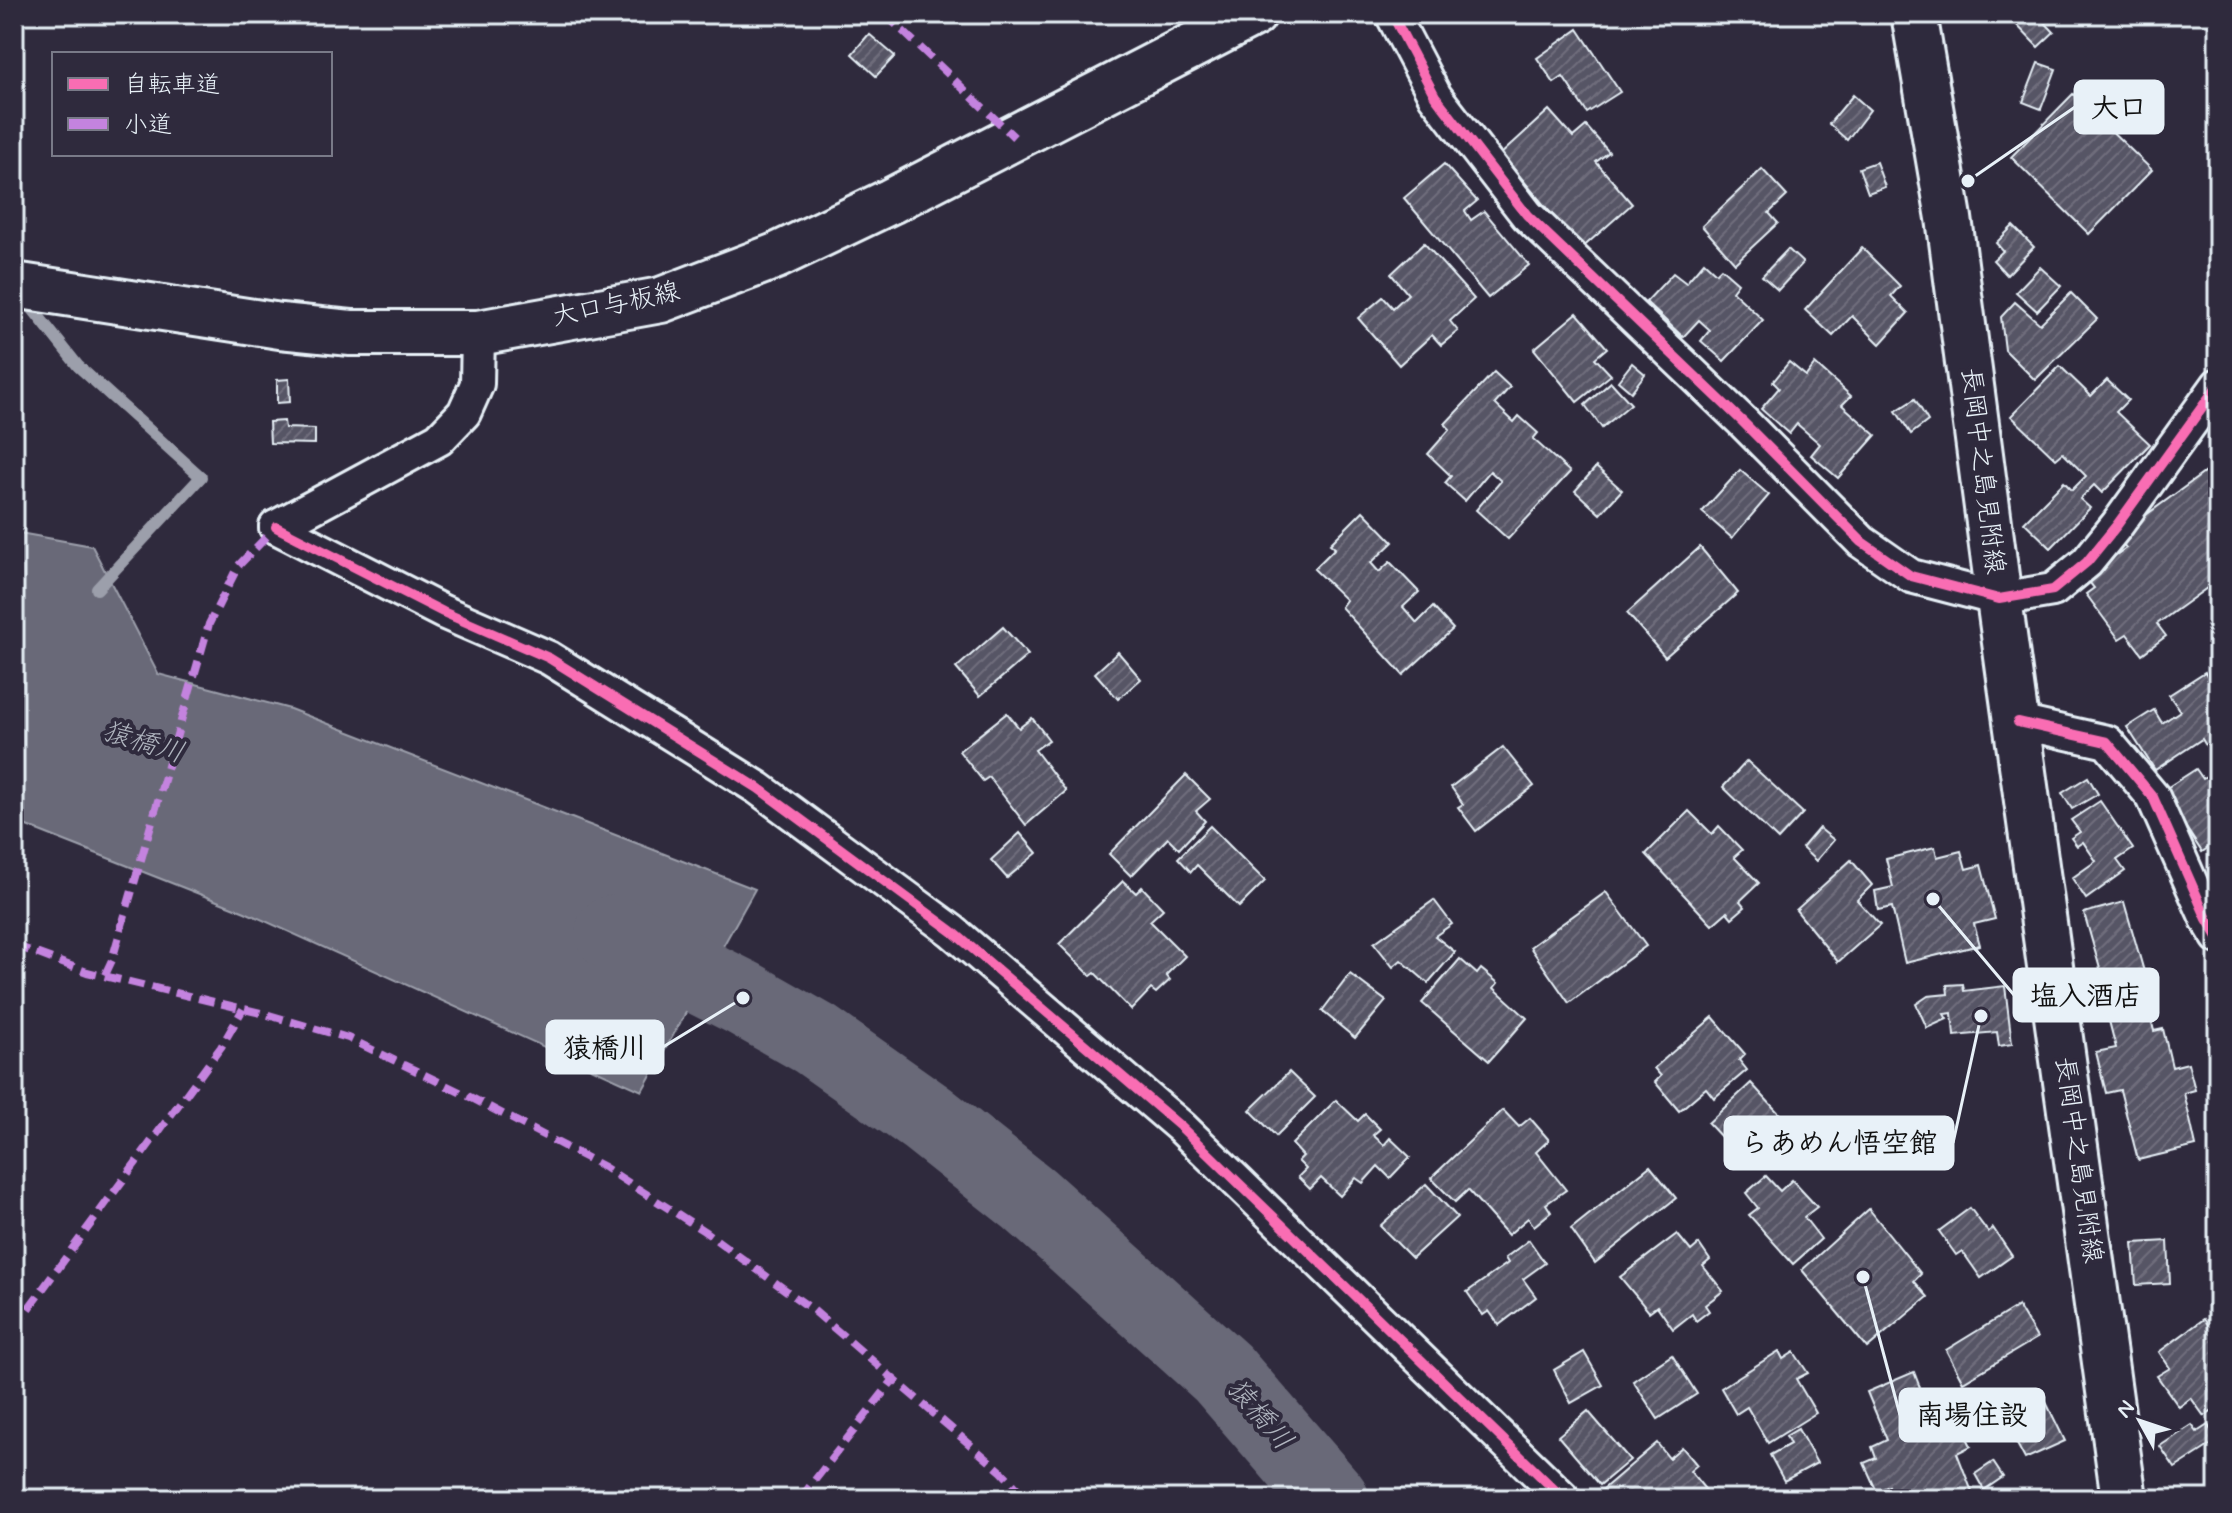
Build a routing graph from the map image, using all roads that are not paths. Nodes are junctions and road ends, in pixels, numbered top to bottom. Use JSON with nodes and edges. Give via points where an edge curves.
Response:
{"nodes":[{"id":1,"x":1254,"y":14,"type":"edge"},
{"id":2,"x":1392,"y":14,"type":"edge"},
{"id":3,"x":1914,"y":14,"type":"edge"},
{"id":4,"x":14,"y":285,"type":"edge"},
{"id":5,"x":478,"y":333,"type":"junction"},
{"id":6,"x":2218,"y":385,"type":"edge"},
{"id":7,"x":1999,"y":599,"type":"junction"},
{"id":8,"x":2018,"y":722,"type":"junction"},
{"id":9,"x":2218,"y":937,"type":"edge"},
{"id":10,"x":1564,"y":1499,"type":"edge"},
{"id":11,"x":2124,"y":1499,"type":"edge"}],
"edges":[{"from":1,"to":5,"type":"main road","name":"大口与板線","via":[[776,256],[661,300]]},
{"from":2,"to":7,"type":"street","via":[[1435,96],[1527,215],[1862,542],[1911,576]]},
{"from":3,"to":7,"type":"main road","name":"長岡中之島見附線","via":[[1949,218]]},
{"from":4,"to":5,"type":"main road","name":"大口与板線","via":[[280,326],[351,333]]},
{"from":5,"to":10,"type":"street","via":[[477,384],[464,413],[439,439],[276,527],[443,612],[549,658],[758,788],[952,931],[1181,1127]]},
{"from":6,"to":7,"type":"street","via":[[2087,562],[2053,590]]},
{"from":7,"to":8,"type":"main road","name":"長岡中之島見附線"},
{"from":8,"to":9,"type":"street","via":[[2107,742],[2153,797]]},
{"from":8,"to":11,"type":"main road","name":"長岡中之島見附線"}]}
